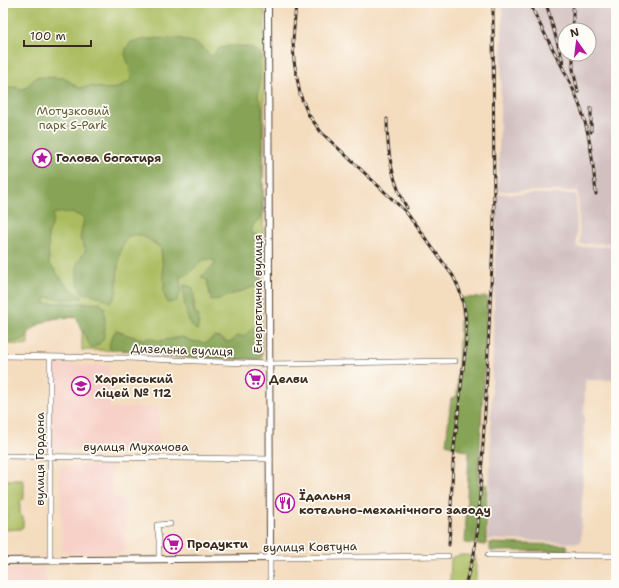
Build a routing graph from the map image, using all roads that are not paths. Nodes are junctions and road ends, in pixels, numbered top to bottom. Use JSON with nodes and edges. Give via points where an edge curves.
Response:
{"nodes":[{"id":1,"x":268,"y":3,"type":"edge"},
{"id":2,"x":3,"y":356,"type":"edge"},
{"id":3,"x":50,"y":357,"type":"junction"},
{"id":4,"x":455,"y":362,"type":"dead end"},
{"id":5,"x":269,"y":364,"type":"junction"},
{"id":6,"x":3,"y":456,"type":"edge"},
{"id":7,"x":50,"y":456,"type":"junction"},
{"id":8,"x":270,"y":459,"type":"junction"},
{"id":9,"x":170,"y":524,"type":"dead end"},
{"id":10,"x":488,"y":555,"type":"dead end"},
{"id":11,"x":448,"y":556,"type":"dead end"},
{"id":12,"x":616,"y":556,"type":"edge"},
{"id":13,"x":270,"y":558,"type":"junction"},
{"id":14,"x":159,"y":559,"type":"junction"},
{"id":15,"x":3,"y":561,"type":"edge"},
{"id":16,"x":50,"y":561,"type":"junction"},
{"id":17,"x":270,"y":585,"type":"edge"}],
"edges":[{"from":1,"to":5,"type":"street","name":"Енергетична вулиця"},
{"from":2,"to":3,"type":"street","name":"Дизельна вулиця"},
{"from":3,"to":5,"type":"street","name":"Дизельна вулиця"},
{"from":3,"to":7,"type":"street","name":"вулиця Гордона"},
{"from":4,"to":5,"type":"street","name":"Дизельна вулиця"},
{"from":5,"to":8,"type":"street","name":"Енергетична вулиця"},
{"from":6,"to":7,"type":"street","name":"вулиця Мухачова"},
{"from":7,"to":8,"type":"street","name":"вулиця Мухачова"},
{"from":7,"to":16,"type":"street","name":"вулиця Гордона"},
{"from":8,"to":13,"type":"street","name":"Енергетична вулиця"},
{"from":9,"to":14,"type":"street","via":[[157,525]]},
{"from":10,"to":12,"type":"street"},
{"from":11,"to":13,"type":"street","name":"вулиця Ковтуна"},
{"from":13,"to":14,"type":"street","name":"вулиця Ковтуна"},
{"from":13,"to":17,"type":"street","name":"Енергетична вулиця"},
{"from":14,"to":16,"type":"street","name":"вулиця Ковтуна"},
{"from":15,"to":16,"type":"street","name":"вулиця Ковтуна"}]}
